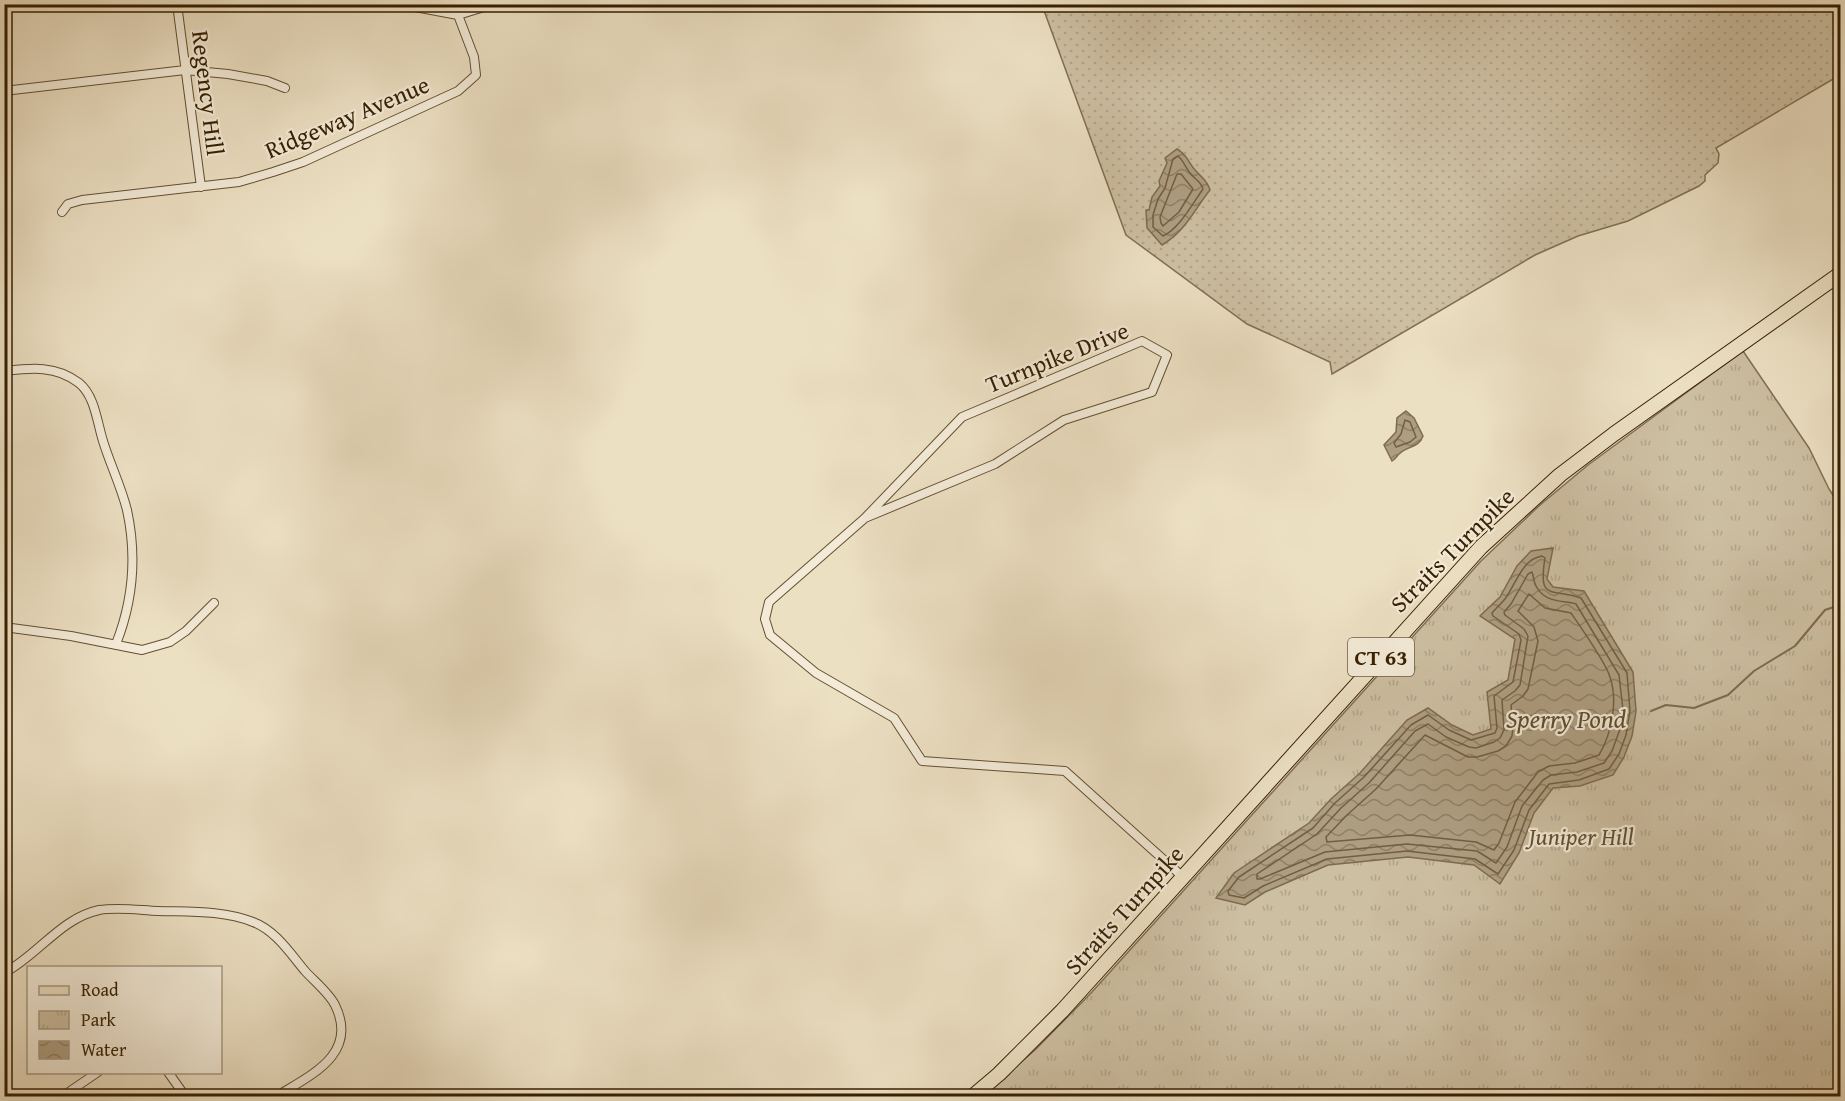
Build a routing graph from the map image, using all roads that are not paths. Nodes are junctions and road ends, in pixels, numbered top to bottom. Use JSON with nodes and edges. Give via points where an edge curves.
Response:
{"nodes":[{"id":1,"x":177,"y":4,"type":"edge"},
{"id":2,"x":399,"y":4,"type":"edge"},
{"id":3,"x":494,"y":4,"type":"edge"},
{"id":4,"x":458,"y":15,"type":"junction"},
{"id":5,"x":185,"y":70,"type":"junction"},
{"id":6,"x":285,"y":88,"type":"dead end"},
{"id":7,"x":4,"y":91,"type":"edge"},
{"id":8,"x":201,"y":187,"type":"junction"},
{"id":9,"x":62,"y":212,"type":"dead end"},
{"id":10,"x":1840,"y":274,"type":"edge"},
{"id":11,"x":4,"y":371,"type":"edge"},
{"id":12,"x":6,"y":478,"type":"dead end"},
{"id":13,"x":4,"y":507,"type":"edge"},
{"id":14,"x":865,"y":518,"type":"junction"},
{"id":15,"x":214,"y":603,"type":"dead end"},
{"id":16,"x":4,"y":627,"type":"edge"},
{"id":17,"x":116,"y":644,"type":"junction"},
{"id":18,"x":1184,"y":878,"type":"junction"},
{"id":19,"x":4,"y":973,"type":"edge"},
{"id":20,"x":95,"y":1074,"type":"edge"},
{"id":21,"x":169,"y":1074,"type":"edge"},
{"id":22,"x":63,"y":1096,"type":"edge"},
{"id":23,"x":185,"y":1096,"type":"edge"},
{"id":24,"x":277,"y":1096,"type":"edge"},
{"id":25,"x":973,"y":1096,"type":"edge"}],
"edges":[{"from":1,"to":5,"type":"street","name":"Regency Hill"},
{"from":2,"to":4,"type":"street"},
{"from":3,"to":4,"type":"street"},
{"from":4,"to":8,"type":"street","name":"Ridgeway Avenue","via":[[474,57],[476,75],[458,91],[303,162],[239,182]]},
{"from":5,"to":6,"type":"street","via":[[267,81]]},
{"from":5,"to":7,"type":"street"},
{"from":5,"to":8,"type":"street","name":"Regency Hill"},
{"from":8,"to":9,"type":"street","name":"Ridgeway Avenue","via":[[82,200],[68,204]]},
{"from":10,"to":18,"type":"main road","name":"Straits Turnpike","number":"CT 63","via":[[1560,475],[1481,547]]},
{"from":11,"to":17,"type":"street","via":[[34,367],[58,371],[79,383],[91,398],[126,508],[133,552],[131,591]]},
{"from":12,"to":13,"type":"street"},
{"from":14,"to":14,"type":"street","name":"Turnpike Drive","via":[[962,417],[1142,341],[1167,355],[1152,392],[1064,420],[995,464]]},
{"from":14,"to":18,"type":"street","name":"Turnpike Drive","via":[[769,602],[765,619],[770,635],[816,673],[894,718],[922,761],[1065,771]]},
{"from":15,"to":17,"type":"street","via":[[170,642],[142,650]]},
{"from":16,"to":17,"type":"street"},
{"from":18,"to":25,"type":"main road","name":"Straits Turnpike","number":"CT 63","via":[[1062,1011]]},
{"from":19,"to":24,"type":"street","via":[[77,919],[97,911],[116,908],[216,913],[255,923],[275,936],[334,1003],[341,1020],[341,1039],[335,1055],[319,1070]]},
{"from":20,"to":22,"type":"street"},
{"from":21,"to":23,"type":"street"}]}
